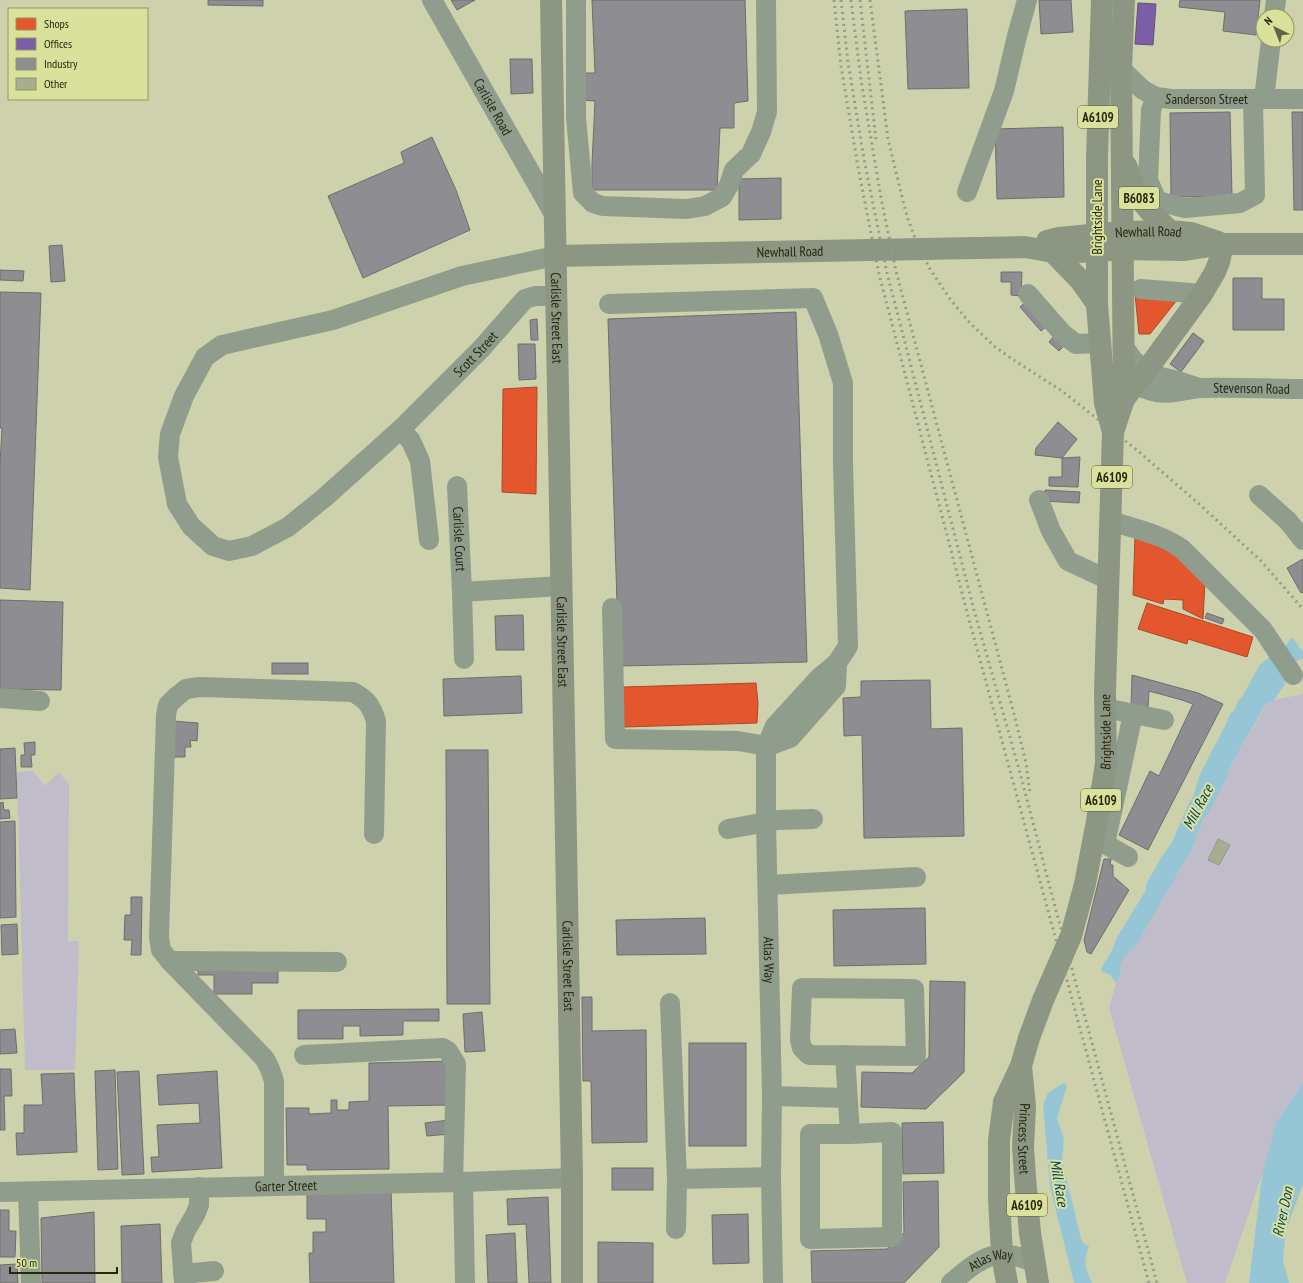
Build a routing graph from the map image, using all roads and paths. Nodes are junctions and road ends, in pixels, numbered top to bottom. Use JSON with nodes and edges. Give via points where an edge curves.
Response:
{"nodes":[{"id":1,"x":432,"y":0,"type":"edge"},
{"id":2,"x":551,"y":0,"type":"edge"},
{"id":3,"x":576,"y":0,"type":"edge"},
{"id":4,"x":766,"y":0,"type":"edge"},
{"id":5,"x":1027,"y":0,"type":"edge"},
{"id":6,"x":1102,"y":0,"type":"edge"},
{"id":7,"x":1124,"y":0,"type":"edge"},
{"id":8,"x":1269,"y":48,"type":"edge"},
{"id":9,"x":1121,"y":69,"type":"junction"},
{"id":10,"x":1164,"y":98,"type":"junction"},
{"id":11,"x":1258,"y":99,"type":"junction"},
{"id":12,"x":1303,"y":99,"type":"edge"},
{"id":13,"x":1122,"y":156,"type":"junction"},
{"id":14,"x":967,"y":192,"type":"dead end"},
{"id":15,"x":554,"y":214,"type":"junction"},
{"id":16,"x":1170,"y":232,"type":"junction"},
{"id":17,"x":1122,"y":240,"type":"junction"},
{"id":18,"x":1098,"y":243,"type":"junction"},
{"id":19,"x":1223,"y":244,"type":"junction"},
{"id":20,"x":1303,"y":244,"type":"edge"},
{"id":21,"x":1025,"y":247,"type":"junction"},
{"id":22,"x":1053,"y":252,"type":"junction"},
{"id":23,"x":555,"y":256,"type":"junction"},
{"id":24,"x":1140,"y":289,"type":"dead end"},
{"id":25,"x":1028,"y":294,"type":"dead end"},
{"id":26,"x":1202,"y":294,"type":"junction"},
{"id":27,"x":556,"y":296,"type":"junction"},
{"id":28,"x":609,"y":304,"type":"dead end"},
{"id":29,"x":1097,"y":304,"type":"junction"},
{"id":30,"x":1101,"y":349,"type":"junction"},
{"id":31,"x":1132,"y":382,"type":"junction"},
{"id":32,"x":1303,"y":389,"type":"edge"},
{"id":33,"x":401,"y":429,"type":"junction"},
{"id":34,"x":1114,"y":432,"type":"junction"},
{"id":35,"x":457,"y":486,"type":"dead end"},
{"id":36,"x":1259,"y":495,"type":"dead end"},
{"id":37,"x":1039,"y":500,"type":"dead end"},
{"id":38,"x":1111,"y":521,"type":"junction"},
{"id":39,"x":429,"y":540,"type":"dead end"},
{"id":40,"x":1303,"y":540,"type":"edge"},
{"id":41,"x":1109,"y":580,"type":"junction"},
{"id":42,"x":561,"y":586,"type":"junction"},
{"id":43,"x":462,"y":592,"type":"junction"},
{"id":44,"x":612,"y":608,"type":"dead end"},
{"id":45,"x":464,"y":659,"type":"dead end"},
{"id":46,"x":1293,"y":675,"type":"dead end"},
{"id":47,"x":0,"y":698,"type":"edge"},
{"id":48,"x":40,"y":701,"type":"dead end"},
{"id":49,"x":1106,"y":708,"type":"junction"},
{"id":50,"x":1133,"y":714,"type":"junction"},
{"id":51,"x":1164,"y":720,"type":"dead end"},
{"id":52,"x":766,"y":755,"type":"junction"},
{"id":53,"x":813,"y":818,"type":"dead end"},
{"id":54,"x":766,"y":823,"type":"junction"},
{"id":55,"x":728,"y":829,"type":"dead end"},
{"id":56,"x":374,"y":834,"type":"dead end"},
{"id":57,"x":1128,"y":857,"type":"dead end"},
{"id":58,"x":916,"y":877,"type":"dead end"},
{"id":59,"x":768,"y":885,"type":"junction"},
{"id":60,"x":170,"y":961,"type":"junction"},
{"id":61,"x":337,"y":962,"type":"dead end"},
{"id":62,"x":670,"y":1003,"type":"dead end"},
{"id":63,"x":304,"y":1055,"type":"dead end"},
{"id":64,"x":845,"y":1055,"type":"junction"},
{"id":65,"x":1021,"y":1066,"type":"junction"},
{"id":66,"x":772,"y":1096,"type":"junction"},
{"id":67,"x":848,"y":1098,"type":"junction"},
{"id":68,"x":850,"y":1134,"type":"junction"},
{"id":69,"x":771,"y":1177,"type":"junction"},
{"id":70,"x":572,"y":1178,"type":"junction"},
{"id":71,"x":677,"y":1179,"type":"junction"},
{"id":72,"x":458,"y":1182,"type":"junction"},
{"id":73,"x":274,"y":1185,"type":"junction"},
{"id":74,"x":199,"y":1187,"type":"junction"},
{"id":75,"x":0,"y":1192,"type":"edge"},
{"id":76,"x":28,"y":1192,"type":"junction"},
{"id":77,"x":676,"y":1229,"type":"dead end"},
{"id":78,"x":1002,"y":1254,"type":"junction"},
{"id":79,"x":214,"y":1271,"type":"dead end"},
{"id":80,"x":1036,"y":1273,"type":"edge"},
{"id":81,"x":184,"y":1279,"type":"edge"},
{"id":82,"x":31,"y":1283,"type":"edge"},
{"id":83,"x":465,"y":1283,"type":"edge"},
{"id":84,"x":572,"y":1283,"type":"edge"},
{"id":85,"x":773,"y":1283,"type":"edge"},
{"id":86,"x":951,"y":1283,"type":"edge"},
{"id":87,"x":1007,"y":1283,"type":"edge"}],
"edges":[{"from":1,"to":15,"type":"street","name":"Carlisle Road"},
{"from":2,"to":15,"type":"main road","name":"Carlisle Street East"},
{"from":3,"to":4,"type":"street","via":[[576,118],[583,193],[593,203],[603,206],[688,209],[705,206],[722,197],[734,170],[751,154],[761,132],[767,112]]},
{"from":5,"to":14,"type":"street","via":[[1004,91]]},
{"from":6,"to":18,"type":"main road","name":"Brightside Lane","number":"A6109","via":[[1096,158]]},
{"from":7,"to":9,"type":"main road","name":"Brightside Lane","number":"A6109"},
{"from":8,"to":11,"type":"street"},
{"from":9,"to":10,"type":"street","name":"Sanderson Street","via":[[1143,90]]},
{"from":9,"to":13,"type":"main road","name":"Brightside Lane","number":"A6109"},
{"from":10,"to":11,"type":"street","name":"Sanderson Street"},
{"from":10,"to":11,"type":"street","via":[[1151,110],[1148,180],[1157,201],[1185,208],[1240,203],[1255,195]]},
{"from":11,"to":12,"type":"street","name":"Sanderson Street"},
{"from":13,"to":16,"type":"main road","number":"B6083","via":[[1138,196]]},
{"from":13,"to":17,"type":"main road","name":"Brightside Lane","number":"A6109"},
{"from":15,"to":23,"type":"main road","name":"Carlisle Street East"},
{"from":16,"to":17,"type":"main road","name":"Newhall Road"},
{"from":16,"to":19,"type":"main road","name":"Newhall Road","via":[[1190,233]]},
{"from":17,"to":18,"type":"main road","name":"Newhall Road"},
{"from":17,"to":19,"type":"main road","name":"Newhall Road","via":[[1183,250]]},
{"from":17,"to":31,"type":"main road","name":"Brightside Lane","number":"A6109","via":[[1124,347]]},
{"from":18,"to":21,"type":"main road","name":"Newhall Road","via":[[1058,238]]},
{"from":18,"to":22,"type":"main road","name":"Newhall Road","via":[[1059,253]]},
{"from":18,"to":29,"type":"main road","name":"Brightside Lane","number":"A6109"},
{"from":19,"to":20,"type":"main road","name":"Newhall Road"},
{"from":19,"to":26,"type":"main road","via":[[1215,272]]},
{"from":21,"to":22,"type":"main road","name":"Newhall Road"},
{"from":21,"to":23,"type":"main road","name":"Newhall Road"},
{"from":22,"to":29,"type":"main road","via":[[1080,280]]},
{"from":23,"to":27,"type":"main road","name":"Carlisle Street East"},
{"from":23,"to":33,"type":"street","name":"Scott Street","via":[[462,276],[333,320],[222,345],[205,357],[184,396],[170,434],[168,458],[177,504],[191,526],[213,546],[229,551],[252,546],[288,526],[324,498]]},
{"from":24,"to":26,"type":"street"},
{"from":25,"to":30,"type":"street","via":[[1063,334],[1076,344]]},
{"from":26,"to":31,"type":"main road"},
{"from":27,"to":33,"type":"street","name":"Scott Street","via":[[534,296],[525,299],[481,349]]},
{"from":27,"to":42,"type":"main road","name":"Carlisle Street East"},
{"from":28,"to":52,"type":"street","via":[[813,298],[828,334],[843,384],[848,646],[837,663],[819,678],[775,726]]},
{"from":29,"to":30,"type":"main road","name":"Brightside Lane","number":"A6109"},
{"from":30,"to":31,"type":"street","name":"Stevenson Road"},
{"from":30,"to":34,"type":"main road","name":"Brightside Lane","number":"A6109","via":[[1104,403]]},
{"from":31,"to":32,"type":"street","name":"Stevenson Road","via":[[1162,377],[1199,388]]},
{"from":31,"to":34,"type":"main road","name":"Brightside Lane","number":"A6109"},
{"from":33,"to":39,"type":"street","via":[[411,441],[420,461]]},
{"from":34,"to":38,"type":"main road","name":"Brightside Lane","number":"A6109"},
{"from":35,"to":43,"type":"street","name":"Carlisle Court"},
{"from":36,"to":40,"type":"street","via":[[1288,521]]},
{"from":37,"to":41,"type":"street","via":[[1051,531],[1068,561]]},
{"from":38,"to":41,"type":"main road","name":"Brightside Lane","number":"A6109"},
{"from":38,"to":46,"type":"street","via":[[1158,536],[1182,549],[1254,620],[1272,641]]},
{"from":41,"to":49,"type":"main road","name":"Brightside Lane","number":"A6109"},
{"from":42,"to":43,"type":"street","name":"Carlisle Court"},
{"from":42,"to":70,"type":"main road","name":"Carlisle Street East"},
{"from":43,"to":45,"type":"street","name":"Carlisle Court"},
{"from":44,"to":52,"type":"street","via":[[615,739],[742,741]]},
{"from":47,"to":48,"type":"street"},
{"from":49,"to":50,"type":"street"},
{"from":49,"to":65,"type":"main road","name":"Brightside Lane","number":"A6109","via":[[1106,763],[1085,884],[1071,936],[1043,1000]]},
{"from":50,"to":51,"type":"street"},
{"from":50,"to":57,"type":"street","via":[[1105,844]]},
{"from":52,"to":54,"type":"street","name":"Atlas Way"},
{"from":53,"to":54,"type":"street"},
{"from":54,"to":55,"type":"street"},
{"from":54,"to":59,"type":"street","name":"Atlas Way"},
{"from":56,"to":60,"type":"street","via":[[376,721],[372,708],[362,698],[353,692],[199,687],[186,689],[168,705],[166,715],[159,937],[161,950]]},
{"from":58,"to":59,"type":"street"},
{"from":59,"to":66,"type":"street","name":"Atlas Way"},
{"from":60,"to":61,"type":"street"},
{"from":60,"to":73,"type":"street","via":[[265,1059],[270,1069],[274,1081]]},
{"from":62,"to":71,"type":"street"},
{"from":63,"to":72,"type":"street","via":[[443,1048],[448,1051],[456,1064]]},
{"from":64,"to":64,"type":"street","via":[[810,1055],[802,1048],[802,988],[914,989],[916,1056]]},
{"from":64,"to":67,"type":"street"},
{"from":65,"to":78,"type":"main road","number":"A6109","via":[[1002,1110],[999,1169]]},
{"from":65,"to":80,"type":"main road","name":"Princess Street","number":"A6109","via":[[1025,1106],[1025,1177]]},
{"from":66,"to":67,"type":"street"},
{"from":66,"to":69,"type":"street","name":"Atlas Way"},
{"from":67,"to":68,"type":"street"},
{"from":68,"to":68,"type":"street","via":[[892,1132],[892,1237],[810,1239],[810,1134]]},
{"from":69,"to":71,"type":"street"},
{"from":69,"to":85,"type":"street","name":"Atlas Way"},
{"from":70,"to":72,"type":"street","name":"Garter Street"},
{"from":70,"to":84,"type":"main road","name":"Carlisle Street East"},
{"from":71,"to":77,"type":"street"},
{"from":72,"to":73,"type":"street","name":"Garter Street"},
{"from":72,"to":83,"type":"street","via":[[464,1235]]},
{"from":73,"to":74,"type":"street","name":"Garter Street"},
{"from":74,"to":76,"type":"street","name":"Garter Street"},
{"from":74,"to":81,"type":"street","via":[[195,1215],[181,1243]]},
{"from":75,"to":76,"type":"street","name":"Garter Street"},
{"from":76,"to":82,"type":"street"},
{"from":78,"to":80,"type":"street","name":"Atlas Way","via":[[1025,1258]]},
{"from":78,"to":86,"type":"street","name":"Atlas Way","via":[[981,1259]]},
{"from":78,"to":87,"type":"main road","number":"A6109"},
{"from":79,"to":81,"type":"street"}]}
